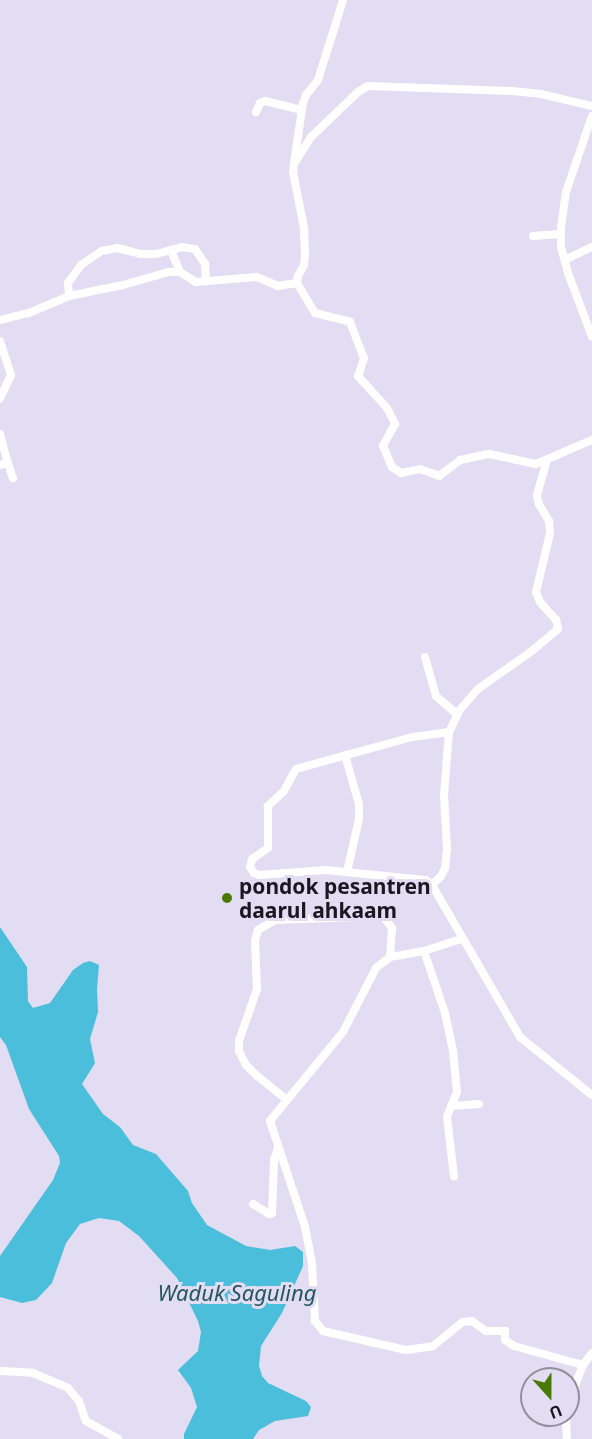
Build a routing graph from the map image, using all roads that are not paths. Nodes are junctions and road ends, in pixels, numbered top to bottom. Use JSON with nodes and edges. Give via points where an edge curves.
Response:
{"nodes":[{"id":1,"x":343,"y":0,"type":"edge"},
{"id":2,"x":592,"y":106,"type":"edge"},
{"id":3,"x":301,"y":110,"type":"junction"},
{"id":4,"x":256,"y":112,"type":"dead end"},
{"id":5,"x":592,"y":116,"type":"edge"},
{"id":6,"x":294,"y":164,"type":"junction"},
{"id":7,"x":561,"y":234,"type":"junction"},
{"id":8,"x":533,"y":236,"type":"dead end"},
{"id":9,"x":592,"y":247,"type":"edge"},
{"id":10,"x":171,"y":250,"type":"junction"},
{"id":11,"x":565,"y":260,"type":"junction"},
{"id":12,"x":180,"y":272,"type":"junction"},
{"id":13,"x":206,"y":281,"type":"junction"},
{"id":14,"x":297,"y":283,"type":"junction"},
{"id":15,"x":69,"y":296,"type":"junction"},
{"id":16,"x":0,"y":320,"type":"edge"},
{"id":17,"x":592,"y":337,"type":"edge"},
{"id":18,"x":0,"y":341,"type":"edge"},
{"id":19,"x":0,"y":399,"type":"edge"},
{"id":20,"x":0,"y":434,"type":"edge"},
{"id":21,"x":592,"y":440,"type":"edge"},
{"id":22,"x":547,"y":460,"type":"junction"},
{"id":23,"x":4,"y":464,"type":"edge"},
{"id":24,"x":13,"y":478,"type":"dead end"},
{"id":25,"x":425,"y":657,"type":"dead end"},
{"id":26,"x":457,"y":714,"type":"junction"},
{"id":27,"x":449,"y":732,"type":"junction"},
{"id":28,"x":345,"y":754,"type":"junction"},
{"id":29,"x":348,"y":872,"type":"junction"},
{"id":30,"x":432,"y":885,"type":"junction"},
{"id":31,"x":461,"y":939,"type":"junction"},
{"id":32,"x":424,"y":951,"type":"junction"},
{"id":33,"x":390,"y":957,"type":"junction"},
{"id":34,"x":592,"y":1095,"type":"edge"},
{"id":35,"x":288,"y":1101,"type":"junction"},
{"id":36,"x":479,"y":1104,"type":"dead end"},
{"id":37,"x":451,"y":1106,"type":"junction"},
{"id":38,"x":278,"y":1148,"type":"junction"},
{"id":39,"x":454,"y":1177,"type":"dead end"},
{"id":40,"x":252,"y":1204,"type":"dead end"},
{"id":41,"x":592,"y":1353,"type":"edge"},
{"id":42,"x":583,"y":1365,"type":"junction"},
{"id":43,"x":0,"y":1371,"type":"edge"},
{"id":44,"x":580,"y":1373,"type":"edge"},
{"id":45,"x":117,"y":1439,"type":"edge"}],
"edges":[{"from":1,"to":3,"type":"street","via":[[318,80],[306,95]]},
{"from":2,"to":6,"type":"street","via":[[512,91],[368,86],[311,137]]},
{"from":3,"to":4,"type":"street","via":[[266,101],[260,103]]},
{"from":3,"to":6,"type":"street"},
{"from":5,"to":7,"type":"street","via":[[566,192]]},
{"from":6,"to":14,"type":"street","via":[[305,254]]},
{"from":7,"to":8,"type":"street"},
{"from":7,"to":11,"type":"street"},
{"from":9,"to":11,"type":"street"},
{"from":10,"to":12,"type":"street"},
{"from":10,"to":13,"type":"street","via":[[195,249],[205,264]]},
{"from":10,"to":15,"type":"street","via":[[156,254],[117,248],[102,251],[71,276]]},
{"from":11,"to":17,"type":"street"},
{"from":12,"to":13,"type":"street","via":[[193,282]]},
{"from":12,"to":15,"type":"street"},
{"from":13,"to":14,"type":"street","via":[[257,277],[278,286]]},
{"from":14,"to":22,"type":"street","via":[[315,312],[350,322],[364,358],[358,376],[387,408],[395,424],[383,446],[398,472],[420,469],[440,476],[460,460],[489,454],[531,464]]},
{"from":15,"to":16,"type":"street"},
{"from":18,"to":19,"type":"street","via":[[10,375]]},
{"from":20,"to":23,"type":"street"},
{"from":21,"to":22,"type":"street"},
{"from":22,"to":26,"type":"street","via":[[537,496],[550,532],[536,592],[558,629],[477,689]]},
{"from":23,"to":24,"type":"street"},
{"from":25,"to":26,"type":"street","via":[[436,696]]},
{"from":26,"to":27,"type":"street"},
{"from":27,"to":28,"type":"street","via":[[412,736]]},
{"from":27,"to":30,"type":"street","via":[[444,795],[445,868]]},
{"from":28,"to":29,"type":"street","via":[[359,804]]},
{"from":28,"to":29,"type":"street","via":[[299,767],[294,772],[286,788],[268,806],[268,848],[252,859],[250,867],[259,875],[308,870]]},
{"from":29,"to":30,"type":"street","via":[[422,878]]},
{"from":30,"to":31,"type":"street"},
{"from":31,"to":32,"type":"street"},
{"from":31,"to":34,"type":"street","via":[[520,1037]]},
{"from":32,"to":33,"type":"street"},
{"from":32,"to":37,"type":"street","via":[[445,1013],[453,1052],[457,1092]]},
{"from":33,"to":35,"type":"street","via":[[376,968],[343,1032]]},
{"from":33,"to":35,"type":"street","via":[[392,928],[383,916],[275,920],[258,930],[257,989],[239,1051],[246,1065]]},
{"from":35,"to":38,"type":"street","via":[[270,1121]]},
{"from":36,"to":37,"type":"street"},
{"from":37,"to":39,"type":"street","via":[[447,1117]]},
{"from":38,"to":40,"type":"street","via":[[272,1212],[268,1214]]},
{"from":38,"to":42,"type":"street","via":[[305,1227],[312,1264],[315,1321],[320,1330],[393,1348],[419,1349],[440,1343],[463,1322],[472,1321],[486,1331],[505,1331],[506,1341],[514,1346]]},
{"from":41,"to":42,"type":"street"},
{"from":42,"to":44,"type":"street"},
{"from":43,"to":45,"type":"street","via":[[33,1373],[68,1388],[79,1401],[86,1421]]}]}
